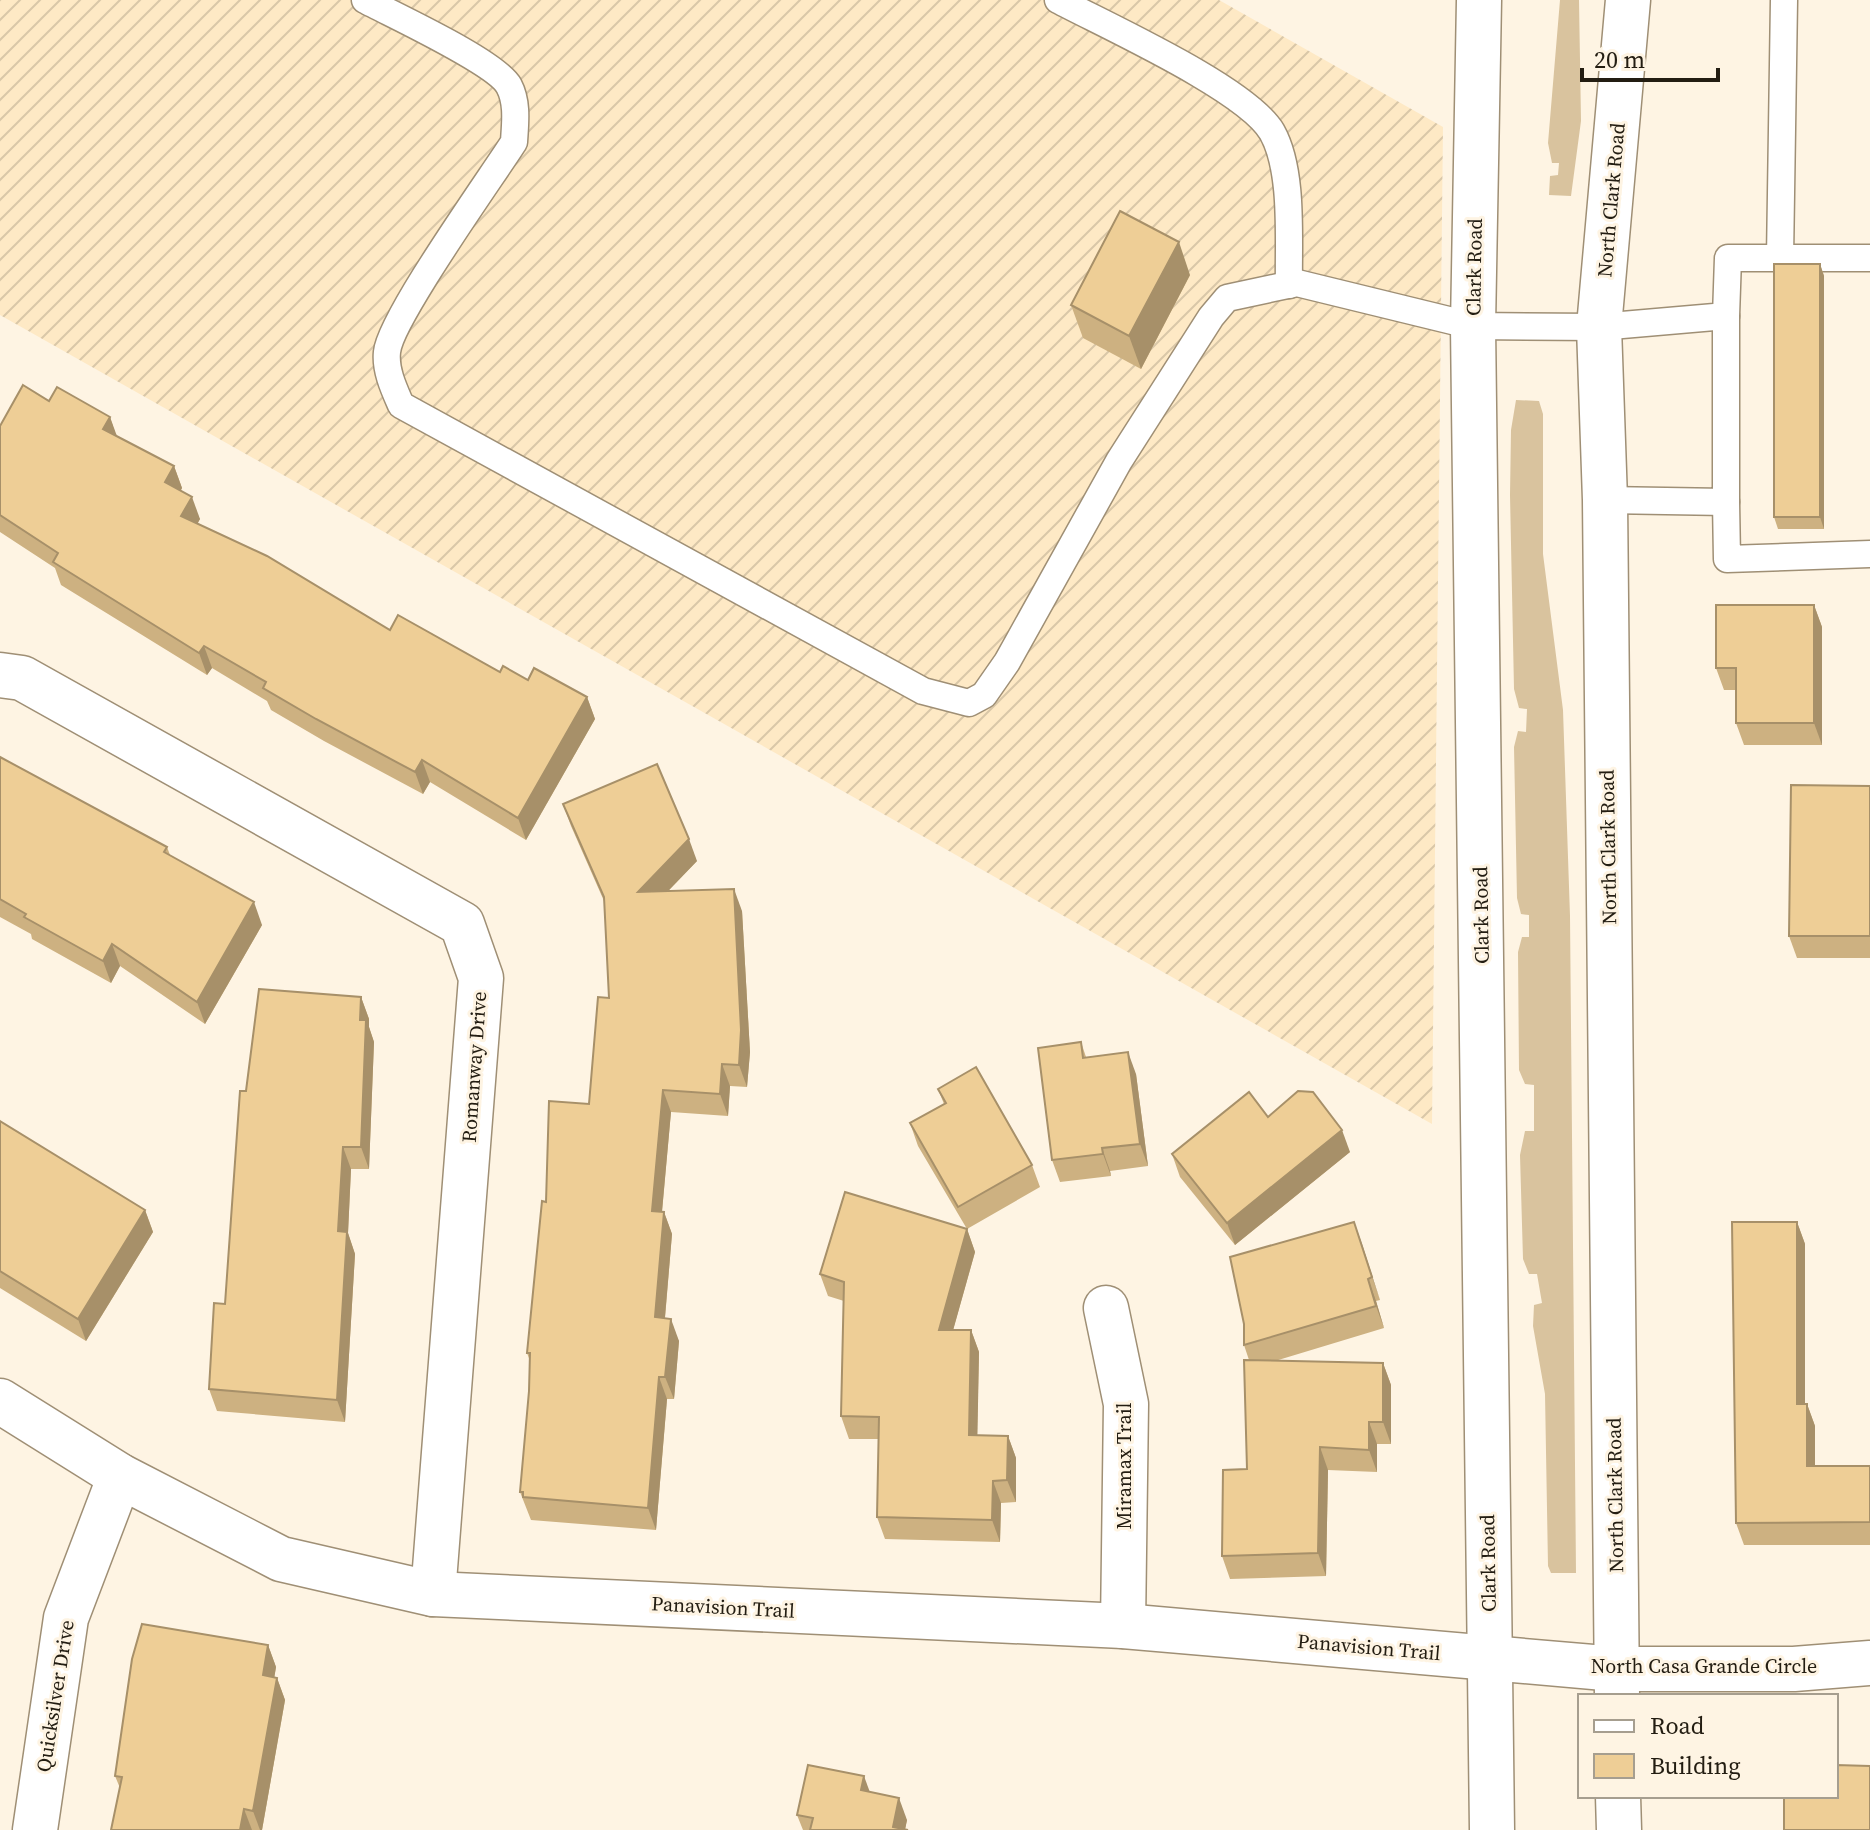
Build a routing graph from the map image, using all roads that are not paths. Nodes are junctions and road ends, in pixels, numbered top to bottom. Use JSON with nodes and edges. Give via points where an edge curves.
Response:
{"nodes":[{"id":1,"x":365,"y":0,"type":"edge"},
{"id":2,"x":1058,"y":0,"type":"edge"},
{"id":3,"x":1479,"y":0,"type":"edge"},
{"id":4,"x":1628,"y":0,"type":"edge"},
{"id":5,"x":1784,"y":0,"type":"edge"},
{"id":6,"x":1780,"y":258,"type":"junction"},
{"id":7,"x":1870,"y":258,"type":"edge"},
{"id":8,"x":1289,"y":285,"type":"junction"},
{"id":9,"x":1726,"y":316,"type":"junction"},
{"id":10,"x":1473,"y":326,"type":"junction"},
{"id":11,"x":1599,"y":327,"type":"junction"},
{"id":12,"x":1605,"y":500,"type":"junction"},
{"id":13,"x":1726,"y":502,"type":"junction"},
{"id":14,"x":1870,"y":554,"type":"edge"},
{"id":15,"x":0,"y":675,"type":"edge"},
{"id":16,"x":1106,"y":1308,"type":"dead end"},
{"id":17,"x":0,"y":1401,"type":"edge"},
{"id":18,"x":120,"y":1476,"type":"junction"},
{"id":19,"x":433,"y":1594,"type":"junction"},
{"id":20,"x":1123,"y":1626,"type":"junction"},
{"id":21,"x":1489,"y":1657,"type":"junction"},
{"id":22,"x":1870,"y":1663,"type":"edge"},
{"id":23,"x":1616,"y":1682,"type":"edge"},
{"id":24,"x":1618,"y":1798,"type":"edge"},
{"id":25,"x":35,"y":1830,"type":"edge"},
{"id":26,"x":1492,"y":1830,"type":"edge"},
{"id":27,"x":1619,"y":1830,"type":"edge"}],
"edges":[{"from":1,"to":8,"type":"lane","via":[[481,63],[509,85],[516,111],[514,142],[409,305],[387,350],[389,375],[401,405],[923,691],[969,703],[984,695],[1119,461],[1211,317],[1227,298]]},
{"from":2,"to":8,"type":"lane","via":[[1230,92],[1272,132],[1286,181]]},
{"from":3,"to":10,"type":"street","name":"Clark Road"},
{"from":4,"to":11,"type":"street","name":"North Clark Road"},
{"from":5,"to":6,"type":"lane"},
{"from":6,"to":7,"type":"lane"},
{"from":6,"to":9,"type":"lane","via":[[1728,258]]},
{"from":8,"to":10,"type":"lane"},
{"from":9,"to":11,"type":"lane"},
{"from":9,"to":13,"type":"lane"},
{"from":10,"to":11,"type":"lane"},
{"from":10,"to":21,"type":"street","name":"Clark Road"},
{"from":11,"to":12,"type":"street","name":"North Clark Road"},
{"from":12,"to":13,"type":"lane"},
{"from":12,"to":23,"type":"street","name":"North Clark Road"},
{"from":13,"to":14,"type":"lane","via":[[1727,559]]},
{"from":15,"to":19,"type":"street","name":"Romanway Drive","via":[[22,678],[462,924],[481,978]]},
{"from":16,"to":20,"type":"street","name":"Miramax Trail","via":[[1126,1404]]},
{"from":17,"to":18,"type":"street","name":"Panavision Trail"},
{"from":18,"to":19,"type":"street","name":"Panavision Trail","via":[[281,1559]]},
{"from":18,"to":25,"type":"street","name":"Quicksilver Drive","via":[[66,1618]]},
{"from":19,"to":20,"type":"street","name":"Panavision Trail"},
{"from":20,"to":21,"type":"street","name":"Panavision Trail"},
{"from":21,"to":23,"type":"street","name":"North Casa Grande Circle"},
{"from":21,"to":26,"type":"street","name":"Clark Road"},
{"from":22,"to":23,"type":"street","name":"North Casa Grande Circle"},
{"from":24,"to":27,"type":"street"}]}
